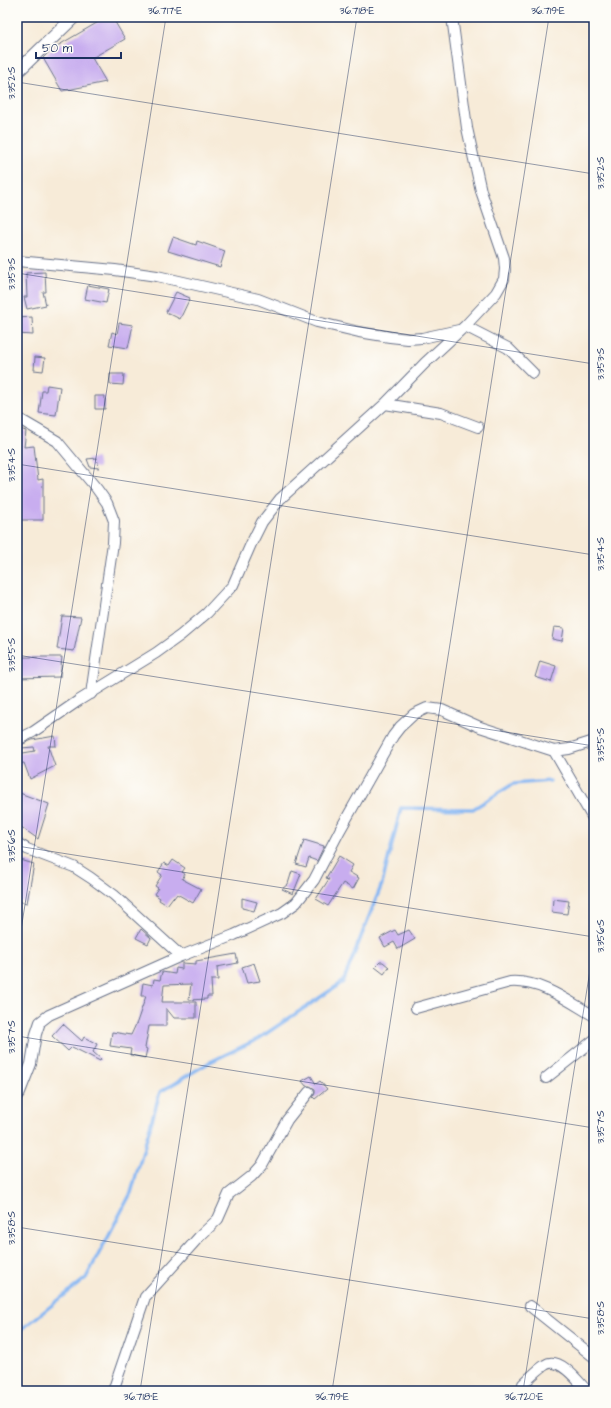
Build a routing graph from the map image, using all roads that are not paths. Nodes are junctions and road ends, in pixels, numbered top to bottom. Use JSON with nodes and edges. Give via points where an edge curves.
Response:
{"nodes":[{"id":1,"x":74,"y":17,"type":"edge"},
{"id":2,"x":452,"y":17,"type":"edge"},
{"id":3,"x":17,"y":72,"type":"edge"},
{"id":4,"x":17,"y":261,"type":"edge"},
{"id":5,"x":462,"y":328,"type":"junction"},
{"id":6,"x":533,"y":373,"type":"dead end"},
{"id":7,"x":385,"y":404,"type":"junction"},
{"id":8,"x":17,"y":420,"type":"edge"},
{"id":9,"x":478,"y":427,"type":"dead end"},
{"id":10,"x":91,"y":694,"type":"junction"},
{"id":11,"x":17,"y":740,"type":"edge"},
{"id":12,"x":594,"y":741,"type":"edge"},
{"id":13,"x":554,"y":751,"type":"junction"},
{"id":14,"x":594,"y":820,"type":"edge"},
{"id":15,"x":17,"y":844,"type":"edge"},
{"id":16,"x":181,"y":956,"type":"junction"},
{"id":17,"x":416,"y":1008,"type":"dead end"},
{"id":18,"x":594,"y":1016,"type":"edge"},
{"id":19,"x":594,"y":1040,"type":"edge"},
{"id":20,"x":546,"y":1078,"type":"dead end"},
{"id":21,"x":309,"y":1092,"type":"dead end"},
{"id":22,"x":17,"y":1096,"type":"edge"},
{"id":23,"x":530,"y":1306,"type":"dead end"},
{"id":24,"x":594,"y":1356,"type":"edge"},
{"id":25,"x":524,"y":1384,"type":"dead end"},
{"id":26,"x":113,"y":1391,"type":"edge"},
{"id":27,"x":588,"y":1391,"type":"edge"}],
"edges":[{"from":1,"to":3,"type":"street"},
{"from":2,"to":5,"type":"street","via":[[467,128],[481,191],[504,258],[505,269],[504,279],[496,293]]},
{"from":4,"to":5,"type":"street","via":[[157,276],[258,299],[317,322],[390,337],[422,338]]},
{"from":5,"to":6,"type":"street","via":[[508,348]]},
{"from":5,"to":7,"type":"street"},
{"from":7,"to":9,"type":"street","via":[[441,413]]},
{"from":7,"to":10,"type":"street","via":[[280,499],[262,522],[233,585],[207,613],[181,635]]},
{"from":8,"to":10,"type":"street","via":[[57,441],[107,503],[114,521]]},
{"from":10,"to":11,"type":"street"},
{"from":12,"to":13,"type":"street"},
{"from":13,"to":14,"type":"street"},
{"from":13,"to":16,"type":"street","via":[[480,727],[442,710],[427,708],[414,714],[393,736],[314,880],[296,903],[282,913]]},
{"from":15,"to":16,"type":"street","via":[[74,867],[91,878],[114,895]]},
{"from":16,"to":22,"type":"street","via":[[48,1015],[40,1022],[32,1064]]},
{"from":17,"to":18,"type":"street","via":[[522,981],[532,983]]},
{"from":19,"to":20,"type":"street"},
{"from":21,"to":26,"type":"street","via":[[287,1120],[262,1165],[229,1194],[218,1219],[145,1297]]},
{"from":23,"to":24,"type":"street"},
{"from":25,"to":27,"type":"street","via":[[545,1364],[554,1363],[560,1364]]}]}
